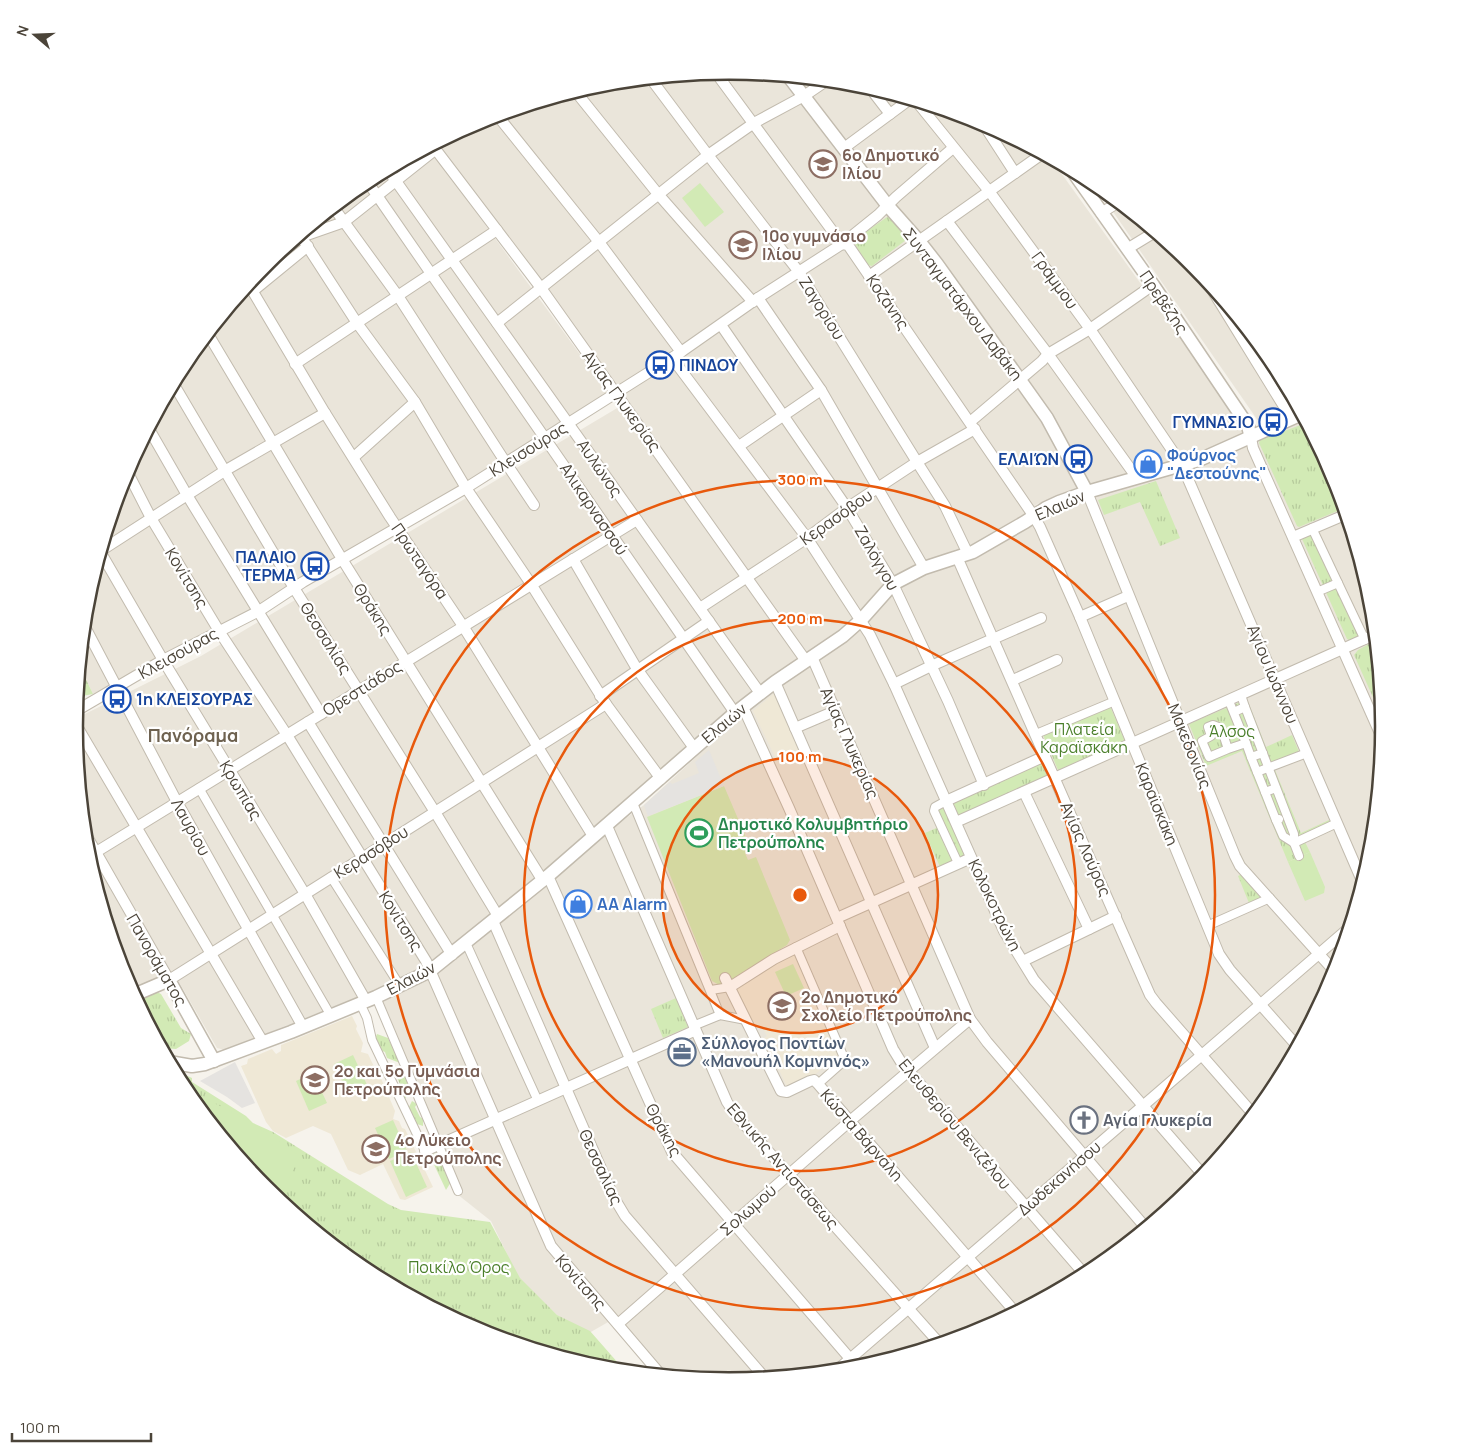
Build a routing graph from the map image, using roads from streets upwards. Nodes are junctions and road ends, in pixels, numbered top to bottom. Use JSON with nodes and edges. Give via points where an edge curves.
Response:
{"nodes":[{"id":1,"x":721,"y":80,"type":"edge"},
{"id":2,"x":794,"y":84,"type":"edge"},
{"id":3,"x":655,"y":85,"type":"edge"},
{"id":4,"x":818,"y":87,"type":"edge"},
{"id":5,"x":804,"y":96,"type":"junction"},
{"id":6,"x":877,"y":97,"type":"edge"},
{"id":7,"x":580,"y":98,"type":"edge"},
{"id":8,"x":904,"y":104,"type":"edge"},
{"id":9,"x":923,"y":110,"type":"edge"},
{"id":10,"x":890,"y":114,"type":"junction"},
{"id":11,"x":502,"y":122,"type":"edge"},
{"id":12,"x":754,"y":123,"type":"junction"},
{"id":13,"x":991,"y":136,"type":"edge"},
{"id":14,"x":844,"y":148,"type":"junction"},
{"id":15,"x":953,"y":148,"type":"junction"},
{"id":16,"x":438,"y":150,"type":"edge"},
{"id":17,"x":708,"y":155,"type":"junction"},
{"id":18,"x":1036,"y":158,"type":"edge"},
{"id":19,"x":421,"y":159,"type":"edge"},
{"id":20,"x":1015,"y":173,"type":"junction"},
{"id":21,"x":392,"y":176,"type":"edge"},
{"id":22,"x":396,"y":181,"type":"junction"},
{"id":23,"x":1081,"y":184,"type":"edge"},
{"id":24,"x":372,"y":188,"type":"edge"},
{"id":25,"x":989,"y":191,"type":"junction"},
{"id":26,"x":658,"y":194,"type":"junction"},
{"id":27,"x":378,"y":196,"type":"junction"},
{"id":28,"x":888,"y":206,"type":"junction"},
{"id":29,"x":1112,"y":206,"type":"edge"},
{"id":30,"x":337,"y":213,"type":"edge"},
{"id":31,"x":1100,"y":213,"type":"junction"},
{"id":32,"x":947,"y":221,"type":"junction"},
{"id":33,"x":344,"y":222,"type":"junction"},
{"id":34,"x":498,"y":230,"type":"junction"},
{"id":35,"x":314,"y":232,"type":"edge"},
{"id":36,"x":1150,"y":235,"type":"edge"},
{"id":37,"x":303,"y":240,"type":"edge"},
{"id":38,"x":919,"y":241,"type":"junction"},
{"id":39,"x":599,"y":242,"type":"junction"},
{"id":40,"x":842,"y":244,"type":"junction"},
{"id":41,"x":308,"y":246,"type":"junction"},
{"id":42,"x":1127,"y":249,"type":"junction"},
{"id":43,"x":452,"y":260,"type":"junction"},
{"id":44,"x":799,"y":272,"type":"junction"},
{"id":45,"x":431,"y":274,"type":"junction"},
{"id":46,"x":870,"y":276,"type":"junction"},
{"id":47,"x":261,"y":280,"type":"edge"},
{"id":48,"x":1153,"y":285,"type":"junction"},
{"id":49,"x":541,"y":288,"type":"junction"},
{"id":50,"x":252,"y":290,"type":"edge"},
{"id":51,"x":398,"y":296,"type":"junction"},
{"id":52,"x":755,"y":300,"type":"junction"},
{"id":53,"x":497,"y":322,"type":"junction"},
{"id":54,"x":357,"y":323,"type":"junction"},
{"id":55,"x":721,"y":325,"type":"junction"},
{"id":56,"x":1090,"y":328,"type":"junction"},
{"id":57,"x":1238,"y":328,"type":"edge"},
{"id":58,"x":212,"y":340,"type":"edge"},
{"id":59,"x":681,"y":352,"type":"junction"},
{"id":60,"x":1048,"y":354,"type":"junction"},
{"id":61,"x":672,"y":358,"type":"junction"},
{"id":62,"x":295,"y":364,"type":"junction"},
{"id":63,"x":1020,"y":380,"type":"junction"},
{"id":64,"x":178,"y":390,"type":"edge"},
{"id":65,"x":821,"y":390,"type":"junction"},
{"id":66,"x":616,"y":394,"type":"junction"},
{"id":67,"x":414,"y":402,"type":"junction"},
{"id":68,"x":1292,"y":408,"type":"edge"},
{"id":69,"x":325,"y":413,"type":"junction"},
{"id":70,"x":784,"y":416,"type":"junction"},
{"id":71,"x":1296,"y":416,"type":"edge"},
{"id":72,"x":569,"y":424,"type":"junction"},
{"id":73,"x":972,"y":426,"type":"junction"},
{"id":74,"x":153,"y":436,"type":"edge"},
{"id":75,"x":1250,"y":438,"type":"junction"},
{"id":76,"x":546,"y":439,"type":"junction"},
{"id":77,"x":274,"y":443,"type":"junction"},
{"id":78,"x":739,"y":446,"type":"junction"},
{"id":79,"x":354,"y":457,"type":"junction"},
{"id":80,"x":917,"y":462,"type":"junction"},
{"id":81,"x":506,"y":463,"type":"junction"},
{"id":82,"x":1182,"y":465,"type":"junction"},
{"id":83,"x":226,"y":470,"type":"junction"},
{"id":84,"x":1137,"y":478,"type":"junction"},
{"id":85,"x":132,"y":480,"type":"edge"},
{"id":86,"x":878,"y":487,"type":"junction"},
{"id":87,"x":466,"y":488,"type":"junction"},
{"id":88,"x":1087,"y":492,"type":"junction"},
{"id":89,"x":187,"y":495,"type":"junction"},
{"id":90,"x":534,"y":505,"type":"dead end"},
{"id":91,"x":847,"y":508,"type":"junction"},
{"id":92,"x":1033,"y":515,"type":"junction"},
{"id":93,"x":1341,"y":516,"type":"edge"},
{"id":94,"x":151,"y":518,"type":"junction"},
{"id":95,"x":637,"y":520,"type":"junction"},
{"id":96,"x":397,"y":527,"type":"junction"},
{"id":97,"x":1312,"y":528,"type":"junction"},
{"id":98,"x":612,"y":535,"type":"junction"},
{"id":99,"x":1293,"y":537,"type":"junction"},
{"id":100,"x":807,"y":538,"type":"junction"},
{"id":101,"x":109,"y":547,"type":"edge"},
{"id":102,"x":962,"y":556,"type":"junction"},
{"id":103,"x":105,"y":559,"type":"edge"},
{"id":104,"x":573,"y":559,"type":"junction"},
{"id":105,"x":342,"y":560,"type":"junction"},
{"id":106,"x":924,"y":568,"type":"junction"},
{"id":107,"x":748,"y":577,"type":"junction"},
{"id":108,"x":1338,"y":583,"type":"junction"},
{"id":109,"x":531,"y":584,"type":"junction"},
{"id":110,"x":893,"y":584,"type":"junction"},
{"id":111,"x":294,"y":588,"type":"junction"},
{"id":112,"x":1317,"y":592,"type":"junction"},
{"id":113,"x":1128,"y":596,"type":"junction"},
{"id":114,"x":700,"y":608,"type":"junction"},
{"id":115,"x":259,"y":611,"type":"junction"},
{"id":116,"x":1080,"y":617,"type":"junction"},
{"id":117,"x":1041,"y":618,"type":"dead end"},
{"id":118,"x":861,"y":620,"type":"junction"},
{"id":119,"x":709,"y":621,"type":"junction"},
{"id":120,"x":463,"y":626,"type":"junction"},
{"id":121,"x":218,"y":630,"type":"junction"},
{"id":122,"x":90,"y":636,"type":"edge"},
{"id":123,"x":1369,"y":638,"type":"edge"},
{"id":124,"x":683,"y":639,"type":"junction"},
{"id":125,"x":994,"y":639,"type":"junction"},
{"id":126,"x":1365,"y":640,"type":"junction"},
{"id":127,"x":1342,"y":650,"type":"junction"},
{"id":128,"x":809,"y":659,"type":"junction"},
{"id":129,"x":163,"y":660,"type":"junction"},
{"id":130,"x":1057,"y":660,"type":"dead end"},
{"id":131,"x":406,"y":661,"type":"junction"},
{"id":132,"x":931,"y":666,"type":"junction"},
{"id":133,"x":637,"y":669,"type":"junction"},
{"id":134,"x":1012,"y":680,"type":"junction"},
{"id":135,"x":1275,"y":680,"type":"junction"},
{"id":136,"x":775,"y":682,"type":"junction"},
{"id":137,"x":894,"y":684,"type":"junction"},
{"id":138,"x":117,"y":688,"type":"junction"},
{"id":139,"x":358,"y":691,"type":"junction"},
{"id":140,"x":760,"y":693,"type":"junction"},
{"id":141,"x":1240,"y":695,"type":"junction"},
{"id":142,"x":603,"y":700,"type":"junction"},
{"id":143,"x":1229,"y":700,"type":"junction"},
{"id":144,"x":1115,"y":701,"type":"junction"},
{"id":145,"x":83,"y":707,"type":"edge"},
{"id":146,"x":1246,"y":707,"type":"junction"},
{"id":147,"x":739,"y":710,"type":"junction"},
{"id":148,"x":835,"y":711,"type":"junction"},
{"id":149,"x":1234,"y":712,"type":"junction"},
{"id":150,"x":321,"y":714,"type":"junction"},
{"id":151,"x":308,"y":722,"type":"junction"},
{"id":152,"x":1180,"y":722,"type":"junction"},
{"id":153,"x":1376,"y":725,"type":"edge"},
{"id":154,"x":795,"y":728,"type":"junction"},
{"id":155,"x":1036,"y":734,"type":"junction"},
{"id":156,"x":287,"y":735,"type":"junction"},
{"id":157,"x":83,"y":739,"type":"edge"},
{"id":158,"x":1133,"y":743,"type":"junction"},
{"id":159,"x":1246,"y":743,"type":"junction"},
{"id":160,"x":538,"y":747,"type":"junction"},
{"id":161,"x":1205,"y":747,"type":"junction"},
{"id":162,"x":694,"y":748,"type":"junction"},
{"id":163,"x":1228,"y":749,"type":"junction"},
{"id":164,"x":1192,"y":752,"type":"junction"},
{"id":165,"x":1263,"y":753,"type":"junction"},
{"id":166,"x":1307,"y":753,"type":"junction"},
{"id":167,"x":1044,"y":756,"type":"junction"},
{"id":168,"x":1251,"y":757,"type":"junction"},
{"id":169,"x":1269,"y":768,"type":"junction"},
{"id":170,"x":229,"y":770,"type":"junction"},
{"id":171,"x":1257,"y":772,"type":"junction"},
{"id":172,"x":1055,"y":778,"type":"junction"},
{"id":173,"x":660,"y":779,"type":"junction"},
{"id":174,"x":481,"y":783,"type":"junction"},
{"id":175,"x":984,"y":785,"type":"junction"},
{"id":176,"x":199,"y":788,"type":"junction"},
{"id":177,"x":1276,"y":788,"type":"junction"},
{"id":178,"x":1024,"y":792,"type":"junction"},
{"id":179,"x":1265,"y":792,"type":"junction"},
{"id":180,"x":946,"y":801,"type":"junction"},
{"id":181,"x":177,"y":802,"type":"junction"},
{"id":182,"x":633,"y":803,"type":"junction"},
{"id":183,"x":435,"y":812,"type":"junction"},
{"id":184,"x":1287,"y":816,"type":"junction"},
{"id":185,"x":1276,"y":820,"type":"junction"},
{"id":186,"x":956,"y":822,"type":"junction"},
{"id":187,"x":1337,"y":823,"type":"junction"},
{"id":188,"x":606,"y":826,"type":"junction"},
{"id":189,"x":136,"y":828,"type":"junction"},
{"id":190,"x":593,"y":836,"type":"junction"},
{"id":191,"x":1294,"y":843,"type":"junction"},
{"id":192,"x":383,"y":845,"type":"junction"},
{"id":193,"x":95,"y":853,"type":"edge"},
{"id":194,"x":1299,"y":856,"type":"dead end"},
{"id":195,"x":362,"y":858,"type":"junction"},
{"id":196,"x":971,"y":858,"type":"junction"},
{"id":197,"x":98,"y":864,"type":"edge"},
{"id":198,"x":958,"y":864,"type":"junction"},
{"id":199,"x":1359,"y":874,"type":"edge"},
{"id":200,"x":332,"y":877,"type":"junction"},
{"id":201,"x":545,"y":879,"type":"junction"},
{"id":202,"x":912,"y":885,"type":"junction"},
{"id":203,"x":305,"y":894,"type":"junction"},
{"id":204,"x":1270,"y":898,"type":"junction"},
{"id":205,"x":871,"y":903,"type":"junction"},
{"id":206,"x":273,"y":914,"type":"junction"},
{"id":207,"x":1116,"y":916,"type":"junction"},
{"id":208,"x":495,"y":918,"type":"junction"},
{"id":209,"x":839,"y":922,"type":"junction"},
{"id":210,"x":1207,"y":926,"type":"junction"},
{"id":211,"x":1089,"y":929,"type":"junction"},
{"id":212,"x":248,"y":930,"type":"junction"},
{"id":213,"x":1342,"y":934,"type":"edge"},
{"id":214,"x":466,"y":943,"type":"junction"},
{"id":215,"x":796,"y":948,"type":"junction"},
{"id":216,"x":211,"y":954,"type":"junction"},
{"id":217,"x":452,"y":954,"type":"junction"},
{"id":218,"x":1319,"y":954,"type":"junction"},
{"id":219,"x":1024,"y":962,"type":"junction"},
{"id":220,"x":1330,"y":966,"type":"edge"},
{"id":221,"x":430,"y":970,"type":"junction"},
{"id":222,"x":169,"y":980,"type":"junction"},
{"id":223,"x":728,"y":983,"type":"junction"},
{"id":224,"x":400,"y":986,"type":"junction"},
{"id":225,"x":711,"y":990,"type":"junction"},
{"id":226,"x":141,"y":992,"type":"edge"},
{"id":227,"x":367,"y":1000,"type":"junction"},
{"id":228,"x":1261,"y":1004,"type":"junction"},
{"id":229,"x":720,"y":1015,"type":"junction"},
{"id":230,"x":330,"y":1016,"type":"junction"},
{"id":231,"x":970,"y":1019,"type":"junction"},
{"id":232,"x":746,"y":1020,"type":"junction"},
{"id":233,"x":302,"y":1027,"type":"junction"},
{"id":234,"x":694,"y":1029,"type":"junction"},
{"id":235,"x":263,"y":1042,"type":"junction"},
{"id":236,"x":1293,"y":1042,"type":"edge"},
{"id":237,"x":935,"y":1048,"type":"junction"},
{"id":238,"x":1202,"y":1055,"type":"junction"},
{"id":239,"x":630,"y":1060,"type":"junction"},
{"id":240,"x":214,"y":1061,"type":"junction"},
{"id":241,"x":178,"y":1064,"type":"edge"},
{"id":242,"x":909,"y":1072,"type":"junction"},
{"id":243,"x":818,"y":1084,"type":"junction"},
{"id":244,"x":566,"y":1089,"type":"junction"},
{"id":245,"x":538,"y":1101,"type":"junction"},
{"id":246,"x":1143,"y":1105,"type":"junction"},
{"id":247,"x":1249,"y":1110,"type":"edge"},
{"id":248,"x":495,"y":1120,"type":"junction"},
{"id":249,"x":850,"y":1121,"type":"junction"},
{"id":250,"x":439,"y":1145,"type":"junction"},
{"id":251,"x":426,"y":1151,"type":"joint"},
{"id":252,"x":1085,"y":1157,"type":"junction"},
{"id":253,"x":1199,"y":1171,"type":"edge"},
{"id":254,"x":790,"y":1174,"type":"junction"},
{"id":255,"x":458,"y":1190,"type":"dead end"},
{"id":256,"x":1026,"y":1208,"type":"junction"},
{"id":257,"x":733,"y":1223,"type":"junction"},
{"id":258,"x":1142,"y":1224,"type":"edge"},
{"id":259,"x":967,"y":1257,"type":"junction"},
{"id":260,"x":1080,"y":1269,"type":"edge"},
{"id":261,"x":676,"y":1274,"type":"junction"},
{"id":262,"x":1011,"y":1308,"type":"edge"},
{"id":263,"x":910,"y":1309,"type":"junction"},
{"id":264,"x":618,"y":1324,"type":"junction"},
{"id":265,"x":936,"y":1339,"type":"edge"},
{"id":266,"x":850,"y":1359,"type":"junction"},
{"id":267,"x":846,"y":1362,"type":"edge"},
{"id":268,"x":852,"y":1362,"type":"edge"},
{"id":269,"x":655,"y":1368,"type":"edge"},
{"id":270,"x":760,"y":1372,"type":"edge"}],
"edges":[{"from":1,"to":12,"type":"street","name":"Κοζάνης"},
{"from":2,"to":5,"type":"street","name":"Συνταγματάρχου Δαβάκη"},
{"from":3,"to":17,"type":"street","name":"Ζαγορίου"},
{"from":4,"to":5,"type":"street"},
{"from":5,"to":12,"type":"street"},
{"from":5,"to":14,"type":"street","name":"Συνταγματάρχου Δαβάκη"},
{"from":6,"to":10,"type":"street"},
{"from":7,"to":26,"type":"street"},
{"from":8,"to":10,"type":"street"},
{"from":9,"to":15,"type":"street","name":"Γράμμου"},
{"from":10,"to":14,"type":"street"},
{"from":11,"to":39,"type":"street"},
{"from":12,"to":17,"type":"street"},
{"from":12,"to":40,"type":"street","name":"Κοζάνης"},
{"from":13,"to":20,"type":"street"},
{"from":14,"to":28,"type":"street","name":"Συνταγματάρχου Δαβάκη"},
{"from":15,"to":25,"type":"street","name":"Γράμμου"},
{"from":15,"to":28,"type":"street","name":"Κλεισούρας"},
{"from":16,"to":34,"type":"street","name":"Αγίας Γλυκερίας"},
{"from":17,"to":26,"type":"street"},
{"from":17,"to":44,"type":"street","name":"Ζαγορίου"},
{"from":18,"to":20,"type":"street"},
{"from":19,"to":22,"type":"street"},
{"from":20,"to":25,"type":"street"},
{"from":21,"to":22,"type":"street","name":"Αυλώνος"},
{"from":22,"to":27,"type":"street"},
{"from":22,"to":43,"type":"street","name":"Αυλώνος"},
{"from":23,"to":31,"type":"street","name":"Πρεβέζης"},
{"from":24,"to":27,"type":"street","name":"Αλικαρνασσού"},
{"from":25,"to":32,"type":"street"},
{"from":25,"to":56,"type":"street","name":"Γράμμου"},
{"from":26,"to":39,"type":"street"},
{"from":26,"to":52,"type":"street"},
{"from":27,"to":33,"type":"street"},
{"from":27,"to":45,"type":"street","name":"Αλικαρνασσού"},
{"from":28,"to":38,"type":"street","name":"Συνταγματάρχου Δαβάκη"},
{"from":28,"to":40,"type":"street","name":"Κλεισούρας"},
{"from":29,"to":31,"type":"street"},
{"from":30,"to":33,"type":"street"},
{"from":31,"to":42,"type":"street","name":"Πρεβέζης"},
{"from":32,"to":38,"type":"street"},
{"from":32,"to":60,"type":"street"},
{"from":33,"to":35,"type":"street"},
{"from":33,"to":51,"type":"street"},
{"from":34,"to":43,"type":"street"},
{"from":34,"to":49,"type":"street","name":"Αγίας Γλυκερίας"},
{"from":36,"to":42,"type":"street"},
{"from":37,"to":41,"type":"street"},
{"from":38,"to":46,"type":"street"},
{"from":38,"to":63,"type":"street","name":"Συνταγματάρχου Δαβάκη"},
{"from":39,"to":49,"type":"street"},
{"from":39,"to":59,"type":"street"},
{"from":40,"to":44,"type":"street","name":"Κλεισούρας"},
{"from":40,"to":46,"type":"street","name":"Κοζάνης","via":[[848,245]]},
{"from":41,"to":47,"type":"street"},
{"from":41,"to":54,"type":"street"},
{"from":42,"to":48,"type":"street","name":"Πρεβέζης"},
{"from":43,"to":45,"type":"street"},
{"from":43,"to":53,"type":"street","name":"Αυλώνος"},
{"from":44,"to":52,"type":"street","name":"Κλεισούρας"},
{"from":44,"to":80,"type":"street","name":"Ζαγορίου"},
{"from":45,"to":51,"type":"street"},
{"from":45,"to":76,"type":"street","name":"Αλικαρνασσού"},
{"from":46,"to":73,"type":"street","name":"Κοζάνης"},
{"from":48,"to":56,"type":"street","name":"Κερασόβου"},
{"from":48,"to":75,"type":"street","name":"Πρεβέζης","via":[[1248,426]]},
{"from":49,"to":53,"type":"street"},
{"from":49,"to":66,"type":"street","name":"Αγίας Γλυκερίας"},
{"from":50,"to":62,"type":"street","name":"Πρωταγόρα"},
{"from":51,"to":54,"type":"street"},
{"from":51,"to":81,"type":"street"},
{"from":52,"to":55,"type":"street","name":"Κλεισούρας"},
{"from":52,"to":65,"type":"street"},
{"from":53,"to":72,"type":"street","name":"Αυλώνος"},
{"from":54,"to":62,"type":"street"},
{"from":54,"to":67,"type":"street"},
{"from":55,"to":59,"type":"street","name":"Κλεισούρας"},
{"from":55,"to":70,"type":"street","name":"Ζαλόγγου"},
{"from":56,"to":60,"type":"street","name":"Κερασόβου"},
{"from":56,"to":82,"type":"street","name":"Γράμμου"},
{"from":57,"to":68,"type":"street"},
{"from":58,"to":77,"type":"street","name":"Θράκης"},
{"from":59,"to":61,"type":"street","name":"Κλεισούρας"},
{"from":60,"to":63,"type":"street","name":"Κερασόβου"},
{"from":60,"to":84,"type":"street"},
{"from":61,"to":66,"type":"street","name":"Κλεισούρας"},
{"from":61,"to":78,"type":"street","name":"Κολοκοτρώνη"},
{"from":62,"to":69,"type":"street","name":"Πρωταγόρα"},
{"from":63,"to":73,"type":"street","name":"Κερασόβου"},
{"from":63,"to":88,"type":"street","name":"Συνταγματάρχου Δαβάκη","via":[[1047,418]]},
{"from":64,"to":83,"type":"street","name":"Θεσσαλίας"},
{"from":65,"to":70,"type":"street"},
{"from":65,"to":86,"type":"street"},
{"from":66,"to":72,"type":"street","name":"Κλεισούρας"},
{"from":66,"to":107,"type":"street","name":"Αγίας Γλυκερίας"},
{"from":67,"to":79,"type":"street"},
{"from":67,"to":87,"type":"street"},
{"from":69,"to":77,"type":"street"},
{"from":69,"to":79,"type":"street","name":"Πρωταγόρα"},
{"from":70,"to":78,"type":"street"},
{"from":70,"to":91,"type":"street","name":"Ζαλόγγου"},
{"from":71,"to":75,"type":"street","name":"Ελαιών"},
{"from":72,"to":76,"type":"street","name":"Κλεισούρας"},
{"from":72,"to":95,"type":"street","name":"Αυλώνος"},
{"from":73,"to":80,"type":"street","name":"Κερασόβου"},
{"from":73,"to":92,"type":"street","name":"Κοζάνης"},
{"from":74,"to":89,"type":"street"},
{"from":75,"to":82,"type":"street","name":"Ελαιών"},
{"from":75,"to":99,"type":"street"},
{"from":76,"to":81,"type":"street","name":"Κλεισούρας"},
{"from":76,"to":98,"type":"street","name":"Αλικαρνασσού"},
{"from":77,"to":83,"type":"street"},
{"from":77,"to":105,"type":"street","name":"Θράκης"},
{"from":78,"to":100,"type":"street","name":"Κολοκοτρώνη"},
{"from":79,"to":96,"type":"street","name":"Πρωταγόρα"},
{"from":80,"to":86,"type":"street","name":"Κερασόβου"},
{"from":80,"to":102,"type":"street","name":"Ζαγορίου","via":[[945,506]]},
{"from":81,"to":87,"type":"street","name":"Κλεισούρας"},
{"from":81,"to":90,"type":"street"},
{"from":82,"to":84,"type":"street","name":"Ελαιών"},
{"from":82,"to":135,"type":"street","name":"Αγίου Ιωάννου"},
{"from":83,"to":89,"type":"street"},
{"from":83,"to":111,"type":"street","name":"Θεσσαλίας"},
{"from":84,"to":88,"type":"street","name":"Ελαιών"},
{"from":85,"to":94,"type":"street","name":"Κονίτσης"},
{"from":86,"to":91,"type":"street","name":"Κερασόβου"},
{"from":86,"to":106,"type":"street"},
{"from":87,"to":96,"type":"street","name":"Κλεισούρας"},
{"from":87,"to":109,"type":"street"},
{"from":88,"to":92,"type":"street","name":"Ελαιών"},
{"from":88,"to":113,"type":"street","name":"Μακεδονίας"},
{"from":89,"to":94,"type":"street"},
{"from":89,"to":115,"type":"street"},
{"from":91,"to":100,"type":"street","name":"Κερασόβου"},
{"from":91,"to":110,"type":"street","name":"Ζαλόγγου"},
{"from":92,"to":102,"type":"street","name":"Ελαιών"},
{"from":92,"to":116,"type":"street","name":"Καραϊσκάκη"},
{"from":93,"to":97,"type":"street"},
{"from":94,"to":101,"type":"street"},
{"from":94,"to":121,"type":"street","name":"Κονίτσης"},
{"from":95,"to":98,"type":"street","name":"Ορεστιάδος"},
{"from":95,"to":114,"type":"street","name":"Αυλώνος"},
{"from":96,"to":105,"type":"street","name":"Κλεισούρας"},
{"from":96,"to":120,"type":"street","name":"Πρωταγόρα"},
{"from":97,"to":99,"type":"street"},
{"from":97,"to":108,"type":"street"},
{"from":98,"to":104,"type":"street","name":"Ορεστιάδος"},
{"from":98,"to":124,"type":"street","name":"Αλικαρνασσού"},
{"from":99,"to":112,"type":"street"},
{"from":100,"to":107,"type":"street","name":"Κερασόβου"},
{"from":100,"to":118,"type":"street","name":"Κολοκοτρώνη"},
{"from":102,"to":106,"type":"street","name":"Ελαιών"},
{"from":102,"to":125,"type":"street","name":"Αγίας Λαύρας"},
{"from":103,"to":129,"type":"street","name":"Κρωπίας"},
{"from":104,"to":109,"type":"street","name":"Ορεστιάδος"},
{"from":104,"to":133,"type":"street"},
{"from":105,"to":111,"type":"street","name":"Κλεισούρας"},
{"from":105,"to":131,"type":"street","name":"Θράκης"},
{"from":106,"to":110,"type":"street","name":"Ελαιών"},
{"from":107,"to":114,"type":"street","name":"Κερασόβου"},
{"from":107,"to":128,"type":"street","name":"Αγίας Γλυκερίας"},
{"from":108,"to":112,"type":"street"},
{"from":108,"to":126,"type":"street"},
{"from":109,"to":120,"type":"street","name":"Ορεστιάδος"},
{"from":109,"to":142,"type":"street"},
{"from":110,"to":118,"type":"street","name":"Ελαιών"},
{"from":110,"to":132,"type":"street","name":"Ζαλόγγου"},
{"from":111,"to":115,"type":"street","name":"Κλεισούρας"},
{"from":111,"to":139,"type":"street","name":"Θεσσαλίας"},
{"from":112,"to":127,"type":"street"},
{"from":113,"to":116,"type":"street"},
{"from":113,"to":152,"type":"street","name":"Μακεδονίας"},
{"from":114,"to":119,"type":"street","name":"Αυλώνος"},
{"from":115,"to":121,"type":"street","name":"Κλεισούρας"},
{"from":115,"to":150,"type":"street"},
{"from":116,"to":144,"type":"street","name":"Καραϊσκάκη"},
{"from":117,"to":125,"type":"street"},
{"from":118,"to":128,"type":"street","name":"Ελαιών"},
{"from":118,"to":137,"type":"street","name":"Κολοκοτρώνη"},
{"from":119,"to":124,"type":"street","name":"Κερασόβου"},
{"from":119,"to":140,"type":"street","name":"Αυλώνος"},
{"from":120,"to":131,"type":"street","name":"Ορεστιάδος"},
{"from":120,"to":160,"type":"street","name":"Πρωταγόρα"},
{"from":121,"to":129,"type":"street","name":"Κλεισούρας"},
{"from":121,"to":156,"type":"street","name":"Κονίτσης"},
{"from":122,"to":138,"type":"street","name":"Λαυρίου"},
{"from":123,"to":126,"type":"street"},
{"from":124,"to":133,"type":"street","name":"Κερασόβου"},
{"from":124,"to":147,"type":"street","name":"Αλικαρνασσού"},
{"from":125,"to":132,"type":"street"},
{"from":125,"to":134,"type":"street","name":"Αγίας Λαύρας"},
{"from":126,"to":127,"type":"street"},
{"from":127,"to":135,"type":"street"},
{"from":127,"to":153,"type":"street"},
{"from":128,"to":136,"type":"street","name":"Ελαιών"},
{"from":128,"to":148,"type":"street","name":"Αγίας Γλυκερίας"},
{"from":129,"to":138,"type":"street","name":"Κλεισούρας"},
{"from":129,"to":170,"type":"street","name":"Κρωπίας"},
{"from":130,"to":134,"type":"street"},
{"from":131,"to":139,"type":"street","name":"Ορεστιάδος"},
{"from":131,"to":174,"type":"street","name":"Θράκης"},
{"from":132,"to":137,"type":"street"},
{"from":132,"to":175,"type":"street","name":"Ζαλόγγου"},
{"from":133,"to":142,"type":"street","name":"Κερασόβου"},
{"from":133,"to":162,"type":"street"},
{"from":134,"to":155,"type":"street","name":"Αγίας Λαύρας"},
{"from":135,"to":141,"type":"street"},
{"from":135,"to":166,"type":"street","name":"Αγίου Ιωάννου"},
{"from":136,"to":140,"type":"street","name":"Ελαιών"},
{"from":136,"to":154,"type":"street"},
{"from":137,"to":180,"type":"street","name":"Κολοκοτρώνη"},
{"from":138,"to":145,"type":"street","name":"Κλεισούρας"},
{"from":138,"to":181,"type":"street","name":"Λαυρίου"},
{"from":139,"to":150,"type":"street","name":"Ορεστιάδος"},
{"from":139,"to":183,"type":"street","name":"Θεσσαλίας"},
{"from":140,"to":147,"type":"street","name":"Ελαιών"},
{"from":141,"to":143,"type":"street"},
{"from":141,"to":146,"type":"street"},
{"from":142,"to":160,"type":"street","name":"Κερασόβου"},
{"from":142,"to":173,"type":"street"},
{"from":143,"to":149,"type":"street"},
{"from":143,"to":152,"type":"street"},
{"from":144,"to":155,"type":"street"},
{"from":144,"to":158,"type":"street","name":"Καραϊσκάκη"},
{"from":146,"to":149,"type":"street"},
{"from":146,"to":165,"type":"street"},
{"from":147,"to":162,"type":"street","name":"Ελαιών"},
{"from":147,"to":209,"type":"street","name":"Ελευθερίου Βενιζέλου"},
{"from":148,"to":154,"type":"street"},
{"from":148,"to":202,"type":"street","name":"Αγίας Γλυκερίας"},
{"from":149,"to":159,"type":"street"},
{"from":150,"to":151,"type":"street","name":"Ορεστιάδος"},
{"from":151,"to":156,"type":"street","name":"Ορεστιάδος"},
{"from":151,"to":192,"type":"street"},
{"from":152,"to":158,"type":"street"},
{"from":152,"to":164,"type":"street","name":"Μακεδονίας"},
{"from":154,"to":205,"type":"street"},
{"from":155,"to":167,"type":"street","name":"Αγίας Λαύρας"},
{"from":156,"to":170,"type":"street","name":"Ορεστιάδος"},
{"from":156,"to":195,"type":"street","name":"Κονίτσης"},
{"from":157,"to":189,"type":"street"},
{"from":158,"to":172,"type":"street"},
{"from":158,"to":210,"type":"street","name":"Καραϊσκάκη"},
{"from":159,"to":163,"type":"street"},
{"from":159,"to":168,"type":"street"},
{"from":160,"to":174,"type":"street","name":"Κερασόβου"},
{"from":160,"to":190,"type":"street","name":"Πρωταγόρα"},
{"from":161,"to":163,"type":"street","via":[[1209,757]]},
{"from":161,"to":163,"type":"street","via":[[1202,740],[1211,736],[1208,727],[1213,725],[1221,728]]},
{"from":161,"to":164,"type":"street"},
{"from":162,"to":173,"type":"street","name":"Ελαιών"},
{"from":164,"to":204,"type":"street","name":"Μακεδονίας","via":[[1240,866]]},
{"from":165,"to":168,"type":"street"},
{"from":165,"to":169,"type":"street"},
{"from":166,"to":169,"type":"street"},
{"from":166,"to":187,"type":"street","name":"Αγίου Ιωάννου"},
{"from":167,"to":172,"type":"street","name":"Αγίας Λαύρας"},
{"from":167,"to":175,"type":"street"},
{"from":168,"to":171,"type":"street"},
{"from":169,"to":171,"type":"street"},
{"from":169,"to":177,"type":"street"},
{"from":170,"to":176,"type":"street","name":"Ορεστιάδος"},
{"from":170,"to":203,"type":"street","name":"Κρωπίας"},
{"from":171,"to":179,"type":"street"},
{"from":172,"to":178,"type":"street"},
{"from":172,"to":207,"type":"street","name":"Αγίας Λαύρας"},
{"from":173,"to":182,"type":"street","name":"Ελαιών"},
{"from":174,"to":183,"type":"street","name":"Κερασόβου"},
{"from":174,"to":201,"type":"street","name":"Θράκης"},
{"from":175,"to":180,"type":"street"},
{"from":176,"to":181,"type":"street","name":"Ορεστιάδος"},
{"from":176,"to":206,"type":"street"},
{"from":177,"to":179,"type":"street"},
{"from":177,"to":184,"type":"street"},
{"from":178,"to":186,"type":"street"},
{"from":178,"to":211,"type":"street"},
{"from":179,"to":185,"type":"street"},
{"from":180,"to":186,"type":"street","name":"Κολοκοτρώνη"},
{"from":180,"to":198,"type":"street","via":[[934,811]]},
{"from":181,"to":189,"type":"street","name":"Ορεστιάδος"},
{"from":181,"to":212,"type":"street","name":"Λαυρίου"},
{"from":182,"to":188,"type":"street","name":"Ελαιών"},
{"from":182,"to":225,"type":"street"},
{"from":183,"to":192,"type":"street","name":"Κερασόβου"},
{"from":183,"to":208,"type":"street","name":"Θεσσαλίας"},
{"from":184,"to":185,"type":"street"},
{"from":184,"to":191,"type":"street"},
{"from":185,"to":191,"type":"street","via":[[1283,836]]},
{"from":186,"to":196,"type":"street","name":"Κολοκοτρώνη"},
{"from":187,"to":191,"type":"street"},
{"from":187,"to":199,"type":"street","name":"Αγίου Ιωάννου"},
{"from":188,"to":190,"type":"street","name":"Ελαιών"},
{"from":188,"to":234,"type":"street","name":"Εθνικής Αντιστάσεως"},
{"from":189,"to":193,"type":"street","name":"Ορεστιάδος"},
{"from":189,"to":216,"type":"street"},
{"from":190,"to":201,"type":"street","name":"Ελαιών"},
{"from":191,"to":194,"type":"street"},
{"from":192,"to":195,"type":"street","name":"Κερασόβου"},
{"from":192,"to":217,"type":"street"},
{"from":195,"to":200,"type":"street","name":"Κερασόβου"},
{"from":195,"to":221,"type":"street","name":"Κονίτσης"},
{"from":196,"to":198,"type":"street"},
{"from":196,"to":219,"type":"street","name":"Κολοκοτρώνη","via":[[1004,931]]},
{"from":197,"to":222,"type":"street","name":"Πανοράματος"},
{"from":198,"to":202,"type":"street"},
{"from":200,"to":203,"type":"street","name":"Κερασόβου"},
{"from":200,"to":224,"type":"street"},
{"from":201,"to":208,"type":"street","name":"Ελαιών"},
{"from":201,"to":239,"type":"street","name":"Θράκης"},
{"from":202,"to":205,"type":"street"},
{"from":202,"to":231,"type":"street","name":"Αγίας Γλυκερίας"},
{"from":203,"to":206,"type":"street","name":"Κερασόβου"},
{"from":203,"to":227,"type":"street","name":"Κρωπίας"},
{"from":204,"to":210,"type":"street"},
{"from":204,"to":218,"type":"street","name":"Μακεδονίας"},
{"from":205,"to":209,"type":"street"},
{"from":205,"to":237,"type":"street"},
{"from":206,"to":212,"type":"street","name":"Κερασόβου"},
{"from":206,"to":230,"type":"street"},
{"from":207,"to":211,"type":"street"},
{"from":207,"to":238,"type":"street","name":"Αγίας Λαύρας","via":[[1156,1003]]},
{"from":208,"to":214,"type":"street","name":"Ελαιών"},
{"from":208,"to":244,"type":"street","name":"Θεσσαλίας"},
{"from":209,"to":215,"type":"street"},
{"from":209,"to":242,"type":"street","name":"Ελευθερίου Βενιζέλου","via":[[893,1049]]},
{"from":210,"to":228,"type":"street","name":"Καραϊσκάκη","via":[[1223,960]]},
{"from":211,"to":219,"type":"street"},
{"from":212,"to":216,"type":"street","name":"Κερασόβου"},
{"from":212,"to":233,"type":"street","name":"Λαυρίου"},
{"from":213,"to":218,"type":"street","name":"Δωδεκανήσου"},
{"from":214,"to":217,"type":"street","name":"Ελαιών"},
{"from":214,"to":245,"type":"street"},
{"from":215,"to":223,"type":"street"},
{"from":215,"to":243,"type":"street","via":[[845,1060]]},
{"from":216,"to":222,"type":"street","name":"Κερασόβου"},
{"from":216,"to":235,"type":"street"},
{"from":217,"to":221,"type":"street","name":"Ελαιών"},
{"from":218,"to":220,"type":"street","name":"Μακεδονίας"},
{"from":218,"to":228,"type":"street","name":"Δωδεκανήσου"},
{"from":219,"to":246,"type":"street","name":"Κολοκοτρώνη","via":[[1040,988]]},
{"from":221,"to":224,"type":"street","name":"Ελαιών"},
{"from":221,"to":248,"type":"street","name":"Κονίτσης"},
{"from":222,"to":226,"type":"street","name":"Κερασόβου"},
{"from":222,"to":240,"type":"street","name":"Πανοράματος"},
{"from":223,"to":225,"type":"street"},
{"from":223,"to":232,"type":"street","name":"Κώστα Βάρναλη"},
{"from":224,"to":227,"type":"street","name":"Ελαιών"},
{"from":225,"to":229,"type":"street"},
{"from":227,"to":230,"type":"street","name":"Ελαιών"},
{"from":227,"to":250,"type":"street"},
{"from":227,"to":251,"type":"street","via":[[372,1040]]},
{"from":228,"to":236,"type":"street","name":"Καραϊσκάκη"},
{"from":228,"to":238,"type":"street","name":"Δωδεκανήσου"},
{"from":229,"to":232,"type":"street"},
{"from":229,"to":234,"type":"street"},
{"from":230,"to":233,"type":"street","name":"Ελαιών"},
{"from":231,"to":237,"type":"street","name":"Σολωμού"},
{"from":231,"to":252,"type":"street","name":"Αγίας Γλυκερίας"},
{"from":232,"to":243,"type":"street","name":"Κώστα Βάρναλη","via":[[781,1091],[787,1092],[814,1080]]},
{"from":233,"to":235,"type":"street","name":"Ελαιών"},
{"from":234,"to":239,"type":"street"},
{"from":234,"to":254,"type":"street","name":"Εθνικής Αντιστάσεως","via":[[727,1102]]},
{"from":235,"to":240,"type":"street","name":"Ελαιών"},
{"from":237,"to":242,"type":"street","name":"Σολωμού"},
{"from":238,"to":246,"type":"street","name":"Δωδεκανήσου"},
{"from":238,"to":247,"type":"street","name":"Αγίας Λαύρας"},
{"from":239,"to":244,"type":"street"},
{"from":239,"to":257,"type":"street","name":"Θράκης","via":[[672,1152]]},
{"from":240,"to":241,"type":"street","name":"Ελαιών","via":[[199,1066]]},
{"from":242,"to":249,"type":"street","name":"Σολωμού"},
{"from":242,"to":256,"type":"street","name":"Ελευθερίου Βενιζέλου"},
{"from":243,"to":249,"type":"street","name":"Κώστα Βάρναλη"},
{"from":244,"to":245,"type":"street"},
{"from":244,"to":261,"type":"street","name":"Θεσσαλίας","via":[[625,1216]]},
{"from":245,"to":248,"type":"street"},
{"from":246,"to":252,"type":"street","name":"Δωδεκανήσου"},
{"from":246,"to":253,"type":"street","name":"Κολοκοτρώνη"},
{"from":248,"to":250,"type":"street"},
{"from":248,"to":264,"type":"street","name":"Κονίτσης","via":[[551,1246]]},
{"from":249,"to":254,"type":"street","name":"Σολωμού"},
{"from":249,"to":259,"type":"street","name":"Κώστα Βάρναλη"},
{"from":250,"to":251,"type":"street"},
{"from":250,"to":255,"type":"street"},
{"from":252,"to":256,"type":"street","name":"Δωδεκανήσου"},
{"from":252,"to":258,"type":"street","name":"Αγίας Γλυκερίας"},
{"from":254,"to":257,"type":"street","name":"Σολωμού"},
{"from":254,"to":263,"type":"street","name":"Εθνικής Αντιστάσεως"},
{"from":256,"to":259,"type":"street","name":"Δωδεκανήσου"},
{"from":256,"to":260,"type":"street","name":"Ελευθερίου Βενιζέλου"},
{"from":257,"to":261,"type":"street","name":"Σολωμού"},
{"from":257,"to":266,"type":"street","name":"Θράκης"},
{"from":259,"to":262,"type":"street","name":"Κώστα Βάρναλη"},
{"from":259,"to":263,"type":"street","name":"Δωδεκανήσου"},
{"from":261,"to":264,"type":"street","name":"Σολωμού"},
{"from":261,"to":270,"type":"street","name":"Θεσσαλίας"},
{"from":263,"to":265,"type":"street","name":"Εθνικής Αντιστάσεως"},
{"from":263,"to":266,"type":"street","name":"Δωδεκανήσου"},
{"from":264,"to":269,"type":"street","name":"Κονίτσης"},
{"from":266,"to":267,"type":"street","name":"Δωδεκανήσου"},
{"from":266,"to":268,"type":"street","name":"Θράκης"}]}
